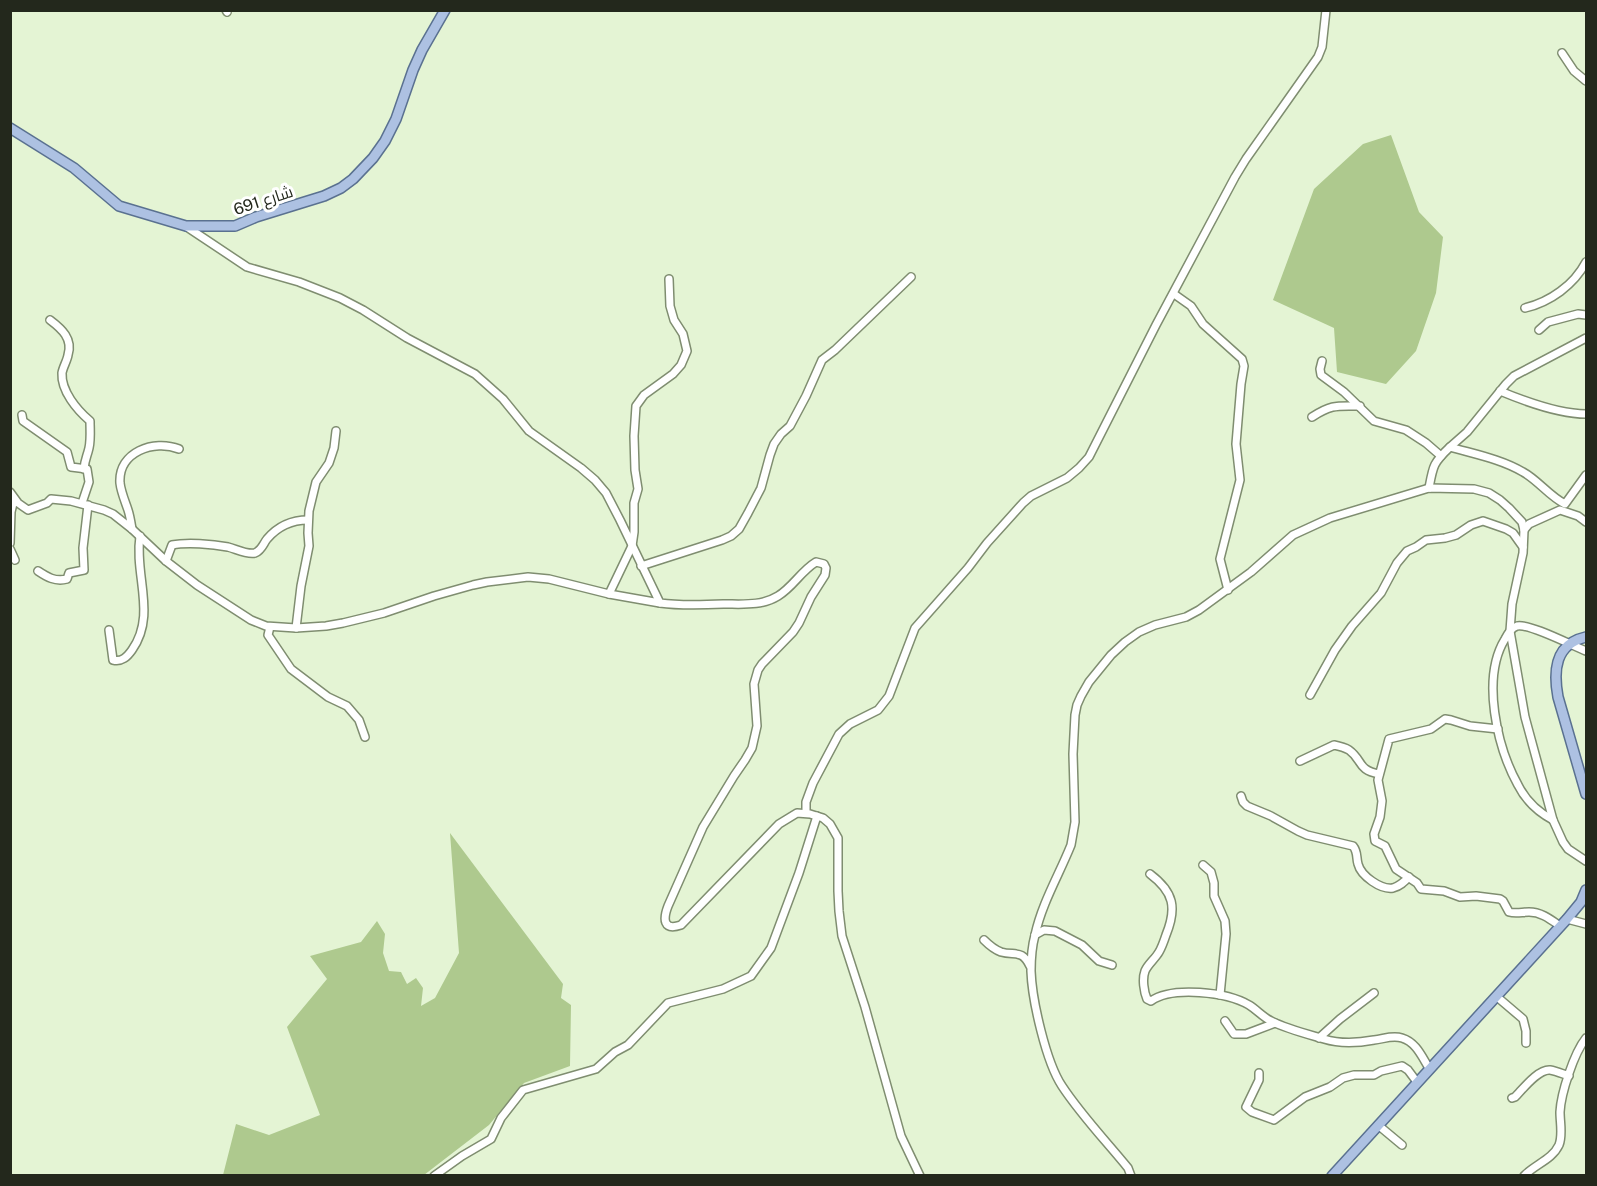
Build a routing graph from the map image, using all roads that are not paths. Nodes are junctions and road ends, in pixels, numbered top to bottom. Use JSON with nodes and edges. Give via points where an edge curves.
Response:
{"nodes":[{"id":1,"x":445,"y":10,"type":"edge"},
{"id":2,"x":1326,"y":10,"type":"edge"},
{"id":3,"x":1562,"y":53,"type":"dead end"},
{"id":4,"x":1587,"y":81,"type":"edge"},
{"id":5,"x":10,"y":128,"type":"edge"},
{"id":6,"x":186,"y":226,"type":"junction"},
{"id":7,"x":1587,"y":262,"type":"edge"},
{"id":8,"x":911,"y":277,"type":"dead end"},
{"id":9,"x":669,"y":279,"type":"dead end"},
{"id":10,"x":1174,"y":294,"type":"junction"},
{"id":11,"x":1525,"y":308,"type":"dead end"},
{"id":12,"x":1587,"y":315,"type":"edge"},
{"id":13,"x":50,"y":320,"type":"dead end"},
{"id":14,"x":1539,"y":330,"type":"dead end"},
{"id":15,"x":1587,"y":338,"type":"edge"},
{"id":16,"x":1322,"y":361,"type":"dead end"},
{"id":17,"x":1500,"y":391,"type":"junction"},
{"id":18,"x":1360,"y":406,"type":"junction"},
{"id":19,"x":1587,"y":414,"type":"edge"},
{"id":20,"x":22,"y":415,"type":"dead end"},
{"id":21,"x":1312,"y":417,"type":"dead end"},
{"id":22,"x":336,"y":431,"type":"dead end"},
{"id":23,"x":1450,"y":447,"type":"junction"},
{"id":24,"x":179,"y":448,"type":"dead end"},
{"id":25,"x":1441,"y":456,"type":"junction"},
{"id":26,"x":84,"y":469,"type":"junction"},
{"id":27,"x":1587,"y":475,"type":"edge"},
{"id":28,"x":1430,"y":488,"type":"junction"},
{"id":29,"x":12,"y":496,"type":"edge"},
{"id":30,"x":85,"y":504,"type":"junction"},
{"id":31,"x":308,"y":520,"type":"junction"},
{"id":32,"x":1587,"y":522,"type":"edge"},
{"id":33,"x":132,"y":529,"type":"junction"},
{"id":34,"x":1524,"y":530,"type":"junction"},
{"id":35,"x":140,"y":536,"type":"junction"},
{"id":36,"x":10,"y":543,"type":"edge"},
{"id":37,"x":632,"y":546,"type":"junction"},
{"id":38,"x":1523,"y":547,"type":"junction"},
{"id":39,"x":10,"y":549,"type":"edge"},
{"id":40,"x":15,"y":560,"type":"dead end"},
{"id":41,"x":166,"y":561,"type":"junction"},
{"id":42,"x":641,"y":566,"type":"junction"},
{"id":43,"x":38,"y":571,"type":"dead end"},
{"id":44,"x":1228,"y":590,"type":"junction"},
{"id":45,"x":609,"y":594,"type":"junction"},
{"id":46,"x":660,"y":603,"type":"junction"},
{"id":47,"x":270,"y":627,"type":"junction"},
{"id":48,"x":296,"y":628,"type":"junction"},
{"id":49,"x":109,"y":630,"type":"dead end"},
{"id":50,"x":1510,"y":631,"type":"junction"},
{"id":51,"x":1587,"y":637,"type":"edge"},
{"id":52,"x":1568,"y":644,"type":"junction"},
{"id":53,"x":1587,"y":651,"type":"edge"},
{"id":54,"x":1310,"y":695,"type":"dead end"},
{"id":55,"x":1498,"y":729,"type":"junction"},
{"id":56,"x":365,"y":737,"type":"dead end"},
{"id":57,"x":1300,"y":761,"type":"dead end"},
{"id":58,"x":1379,"y":774,"type":"junction"},
{"id":59,"x":1587,"y":794,"type":"edge"},
{"id":60,"x":1240,"y":796,"type":"dead end"},
{"id":61,"x":806,"y":813,"type":"junction"},
{"id":62,"x":817,"y":816,"type":"junction"},
{"id":63,"x":1553,"y":820,"type":"junction"},
{"id":64,"x":1587,"y":861,"type":"edge"},
{"id":65,"x":1203,"y":865,"type":"dead end"},
{"id":66,"x":1150,"y":874,"type":"dead end"},
{"id":67,"x":1409,"y":877,"type":"junction"},
{"id":68,"x":1587,"y":890,"type":"edge"},
{"id":69,"x":1563,"y":922,"type":"junction"},
{"id":70,"x":1587,"y":924,"type":"edge"},
{"id":71,"x":1035,"y":935,"type":"junction"},
{"id":72,"x":984,"y":940,"type":"dead end"},
{"id":73,"x":1112,"y":965,"type":"dead end"},
{"id":74,"x":1031,"y":969,"type":"junction"},
{"id":75,"x":1374,"y":993,"type":"dead end"},
{"id":76,"x":1220,"y":995,"type":"junction"},
{"id":77,"x":1496,"y":996,"type":"junction"},
{"id":78,"x":1225,"y":1021,"type":"dead end"},
{"id":79,"x":1275,"y":1023,"type":"junction"},
{"id":80,"x":1320,"y":1038,"type":"junction"},
{"id":81,"x":1587,"y":1038,"type":"edge"},
{"id":82,"x":1526,"y":1043,"type":"dead end"},
{"id":83,"x":1429,"y":1068,"type":"junction"},
{"id":84,"x":1259,"y":1073,"type":"dead end"},
{"id":85,"x":1569,"y":1076,"type":"junction"},
{"id":86,"x":1417,"y":1082,"type":"junction"},
{"id":87,"x":1512,"y":1098,"type":"dead end"},
{"id":88,"x":1378,"y":1125,"type":"junction"},
{"id":89,"x":1402,"y":1145,"type":"dead end"},
{"id":90,"x":1131,"y":1173,"type":"edge"},
{"id":91,"x":434,"y":1176,"type":"edge"},
{"id":92,"x":920,"y":1176,"type":"edge"},
{"id":93,"x":1332,"y":1176,"type":"edge"},
{"id":94,"x":1524,"y":1176,"type":"edge"}],
"edges":[{"from":1,"to":6,"type":"main road","name":"شارع 691","via":[[417,60],[386,141],[353,179],[324,196],[235,225]]},
{"from":2,"to":10,"type":"street","via":[[1318,57],[1246,159]]},
{"from":3,"to":4,"type":"street","via":[[1574,71]]},
{"from":5,"to":6,"type":"main road","name":"شارع 691","via":[[74,168],[119,206]]},
{"from":6,"to":37,"type":"street","via":[[247,267],[340,298],[475,374],[503,399],[529,431],[595,480],[606,493]]},
{"from":7,"to":11,"type":"street","via":[[1560,292]]},
{"from":8,"to":42,"type":"street","via":[[822,360],[790,426],[774,444],[761,488],[739,529],[722,540]]},
{"from":9,"to":37,"type":"street","via":[[670,306],[687,351],[673,374],[644,395],[636,406],[638,489]]},
{"from":10,"to":44,"type":"street","via":[[1191,306],[1203,324],[1242,359],[1244,366],[1236,444],[1240,480],[1220,559]]},
{"from":10,"to":61,"type":"street","via":[[1089,457],[1067,478],[1023,503],[915,628],[889,696],[878,710],[850,724],[839,735],[813,783]]},
{"from":12,"to":14,"type":"street","via":[[1548,322]]},
{"from":13,"to":26,"type":"street","via":[[62,328],[70,346],[62,374],[64,388],[90,421],[91,439]]},
{"from":15,"to":17,"type":"street","via":[[1514,376]]},
{"from":16,"to":18,"type":"street","via":[[1321,375]]},
{"from":17,"to":19,"type":"street","via":[[1543,406]]},
{"from":17,"to":23,"type":"street"},
{"from":18,"to":21,"type":"street","via":[[1326,408]]},
{"from":18,"to":25,"type":"street","via":[[1377,423],[1406,430]]},
{"from":20,"to":26,"type":"street","via":[[23,421],[67,452],[71,466]]},
{"from":22,"to":31,"type":"street","via":[[329,463],[316,482]]},
{"from":23,"to":25,"type":"street"},
{"from":23,"to":27,"type":"street","via":[[1525,472],[1565,504]]},
{"from":24,"to":33,"type":"street","via":[[148,446],[135,453],[122,468],[120,481]]},
{"from":25,"to":28,"type":"street","via":[[1434,466]]},
{"from":26,"to":30,"type":"street","via":[[89,482]]},
{"from":28,"to":34,"type":"street","via":[[1474,489],[1489,494],[1509,508]]},
{"from":28,"to":44,"type":"street","via":[[1330,518],[1293,535]]},
{"from":29,"to":30,"type":"street","via":[[28,510],[51,499]]},
{"from":29,"to":36,"type":"street"},
{"from":30,"to":33,"type":"street","via":[[113,514]]},
{"from":30,"to":43,"type":"street","via":[[84,570],[69,573],[62,580]]},
{"from":31,"to":41,"type":"street","via":[[287,523],[256,553],[180,543],[172,545]]},
{"from":31,"to":48,"type":"street","via":[[309,546]]},
{"from":32,"to":34,"type":"street","via":[[1560,510]]},
{"from":33,"to":35,"type":"street"},
{"from":34,"to":38,"type":"street"},
{"from":35,"to":41,"type":"street"},
{"from":35,"to":49,"type":"street","via":[[144,624],[135,646],[121,661],[113,660]]},
{"from":37,"to":42,"type":"street"},
{"from":37,"to":45,"type":"street"},
{"from":38,"to":50,"type":"street"},
{"from":38,"to":54,"type":"street","via":[[1513,533],[1483,521],[1456,535],[1426,540],[1407,551],[1381,593],[1335,650]]},
{"from":39,"to":40,"type":"street"},
{"from":41,"to":47,"type":"street","via":[[250,620]]},
{"from":42,"to":46,"type":"street"},
{"from":44,"to":71,"type":"street","via":[[1186,617],[1139,632],[1111,655],[1081,696],[1075,715],[1073,837]]},
{"from":45,"to":46,"type":"street"},
{"from":45,"to":48,"type":"street","via":[[528,577],[473,585],[343,623]]},
{"from":46,"to":61,"type":"street","via":[[765,602],[795,584],[816,562],[826,568],[793,632],[758,670],[754,684],[757,726],[752,748],[695,842],[664,915],[667,924],[681,925],[779,824],[797,813]]},
{"from":47,"to":48,"type":"street"},
{"from":47,"to":56,"type":"street","via":[[268,635],[291,669],[328,698],[347,706],[359,720]]},
{"from":50,"to":52,"type":"street","via":[[1525,626]]},
{"from":50,"to":55,"type":"street","via":[[1494,664]]},
{"from":50,"to":63,"type":"street","via":[[1525,717]]},
{"from":51,"to":52,"type":"main road"},
{"from":52,"to":53,"type":"street"},
{"from":52,"to":59,"type":"main road","via":[[1560,656],[1555,682]]},
{"from":55,"to":58,"type":"street","via":[[1445,719],[1431,729],[1392,737],[1387,742]]},
{"from":55,"to":63,"type":"street","via":[[1518,787],[1535,808]]},
{"from":57,"to":58,"type":"street","via":[[1334,745],[1350,751],[1365,770]]},
{"from":58,"to":67,"type":"street","via":[[1382,801],[1375,841],[1386,846],[1396,869]]},
{"from":60,"to":67,"type":"street","via":[[1247,806],[1298,831],[1353,846],[1359,866],[1378,885],[1394,888]]},
{"from":61,"to":62,"type":"street"},
{"from":62,"to":91,"type":"street","via":[[771,948],[751,976],[723,989],[668,1003],[628,1046],[596,1069],[523,1090],[501,1118],[491,1139]]},
{"from":62,"to":92,"type":"street","via":[[830,824],[838,838],[842,936],[901,1136]]},
{"from":63,"to":64,"type":"street","via":[[1568,849]]},
{"from":65,"to":76,"type":"street","via":[[1211,872],[1214,896],[1225,921]]},
{"from":66,"to":76,"type":"street","via":[[1164,887],[1173,905],[1170,926],[1144,975],[1147,999],[1194,991]]},
{"from":67,"to":69,"type":"street","via":[[1421,889],[1460,897],[1500,899],[1509,912],[1530,912]]},
{"from":68,"to":69,"type":"main road"},
{"from":69,"to":70,"type":"street"},
{"from":69,"to":77,"type":"main road"},
{"from":71,"to":73,"type":"street","via":[[1044,930],[1055,931],[1082,945],[1099,961]]},
{"from":71,"to":74,"type":"street"},
{"from":72,"to":74,"type":"street","via":[[996,950],[1023,955]]},
{"from":74,"to":90,"type":"street","via":[[1043,1037],[1056,1075]]},
{"from":75,"to":80,"type":"street"},
{"from":76,"to":79,"type":"street","via":[[1248,1005]]},
{"from":77,"to":82,"type":"street","via":[[1522,1019]]},
{"from":77,"to":83,"type":"main road"},
{"from":78,"to":79,"type":"street","via":[[1234,1034],[1246,1034]]},
{"from":79,"to":80,"type":"street"},
{"from":80,"to":83,"type":"street","via":[[1349,1042],[1404,1039],[1417,1049]]},
{"from":81,"to":85,"type":"street"},
{"from":83,"to":86,"type":"main road"},
{"from":84,"to":86,"type":"street","via":[[1246,1107],[1274,1120],[1305,1096],[1342,1078],[1370,1076],[1402,1065]]},
{"from":85,"to":87,"type":"street","via":[[1545,1071]]},
{"from":85,"to":94,"type":"street","via":[[1560,1111],[1560,1143],[1546,1160]]},
{"from":86,"to":88,"type":"main road"},
{"from":88,"to":89,"type":"street"},
{"from":88,"to":93,"type":"main road"}]}
